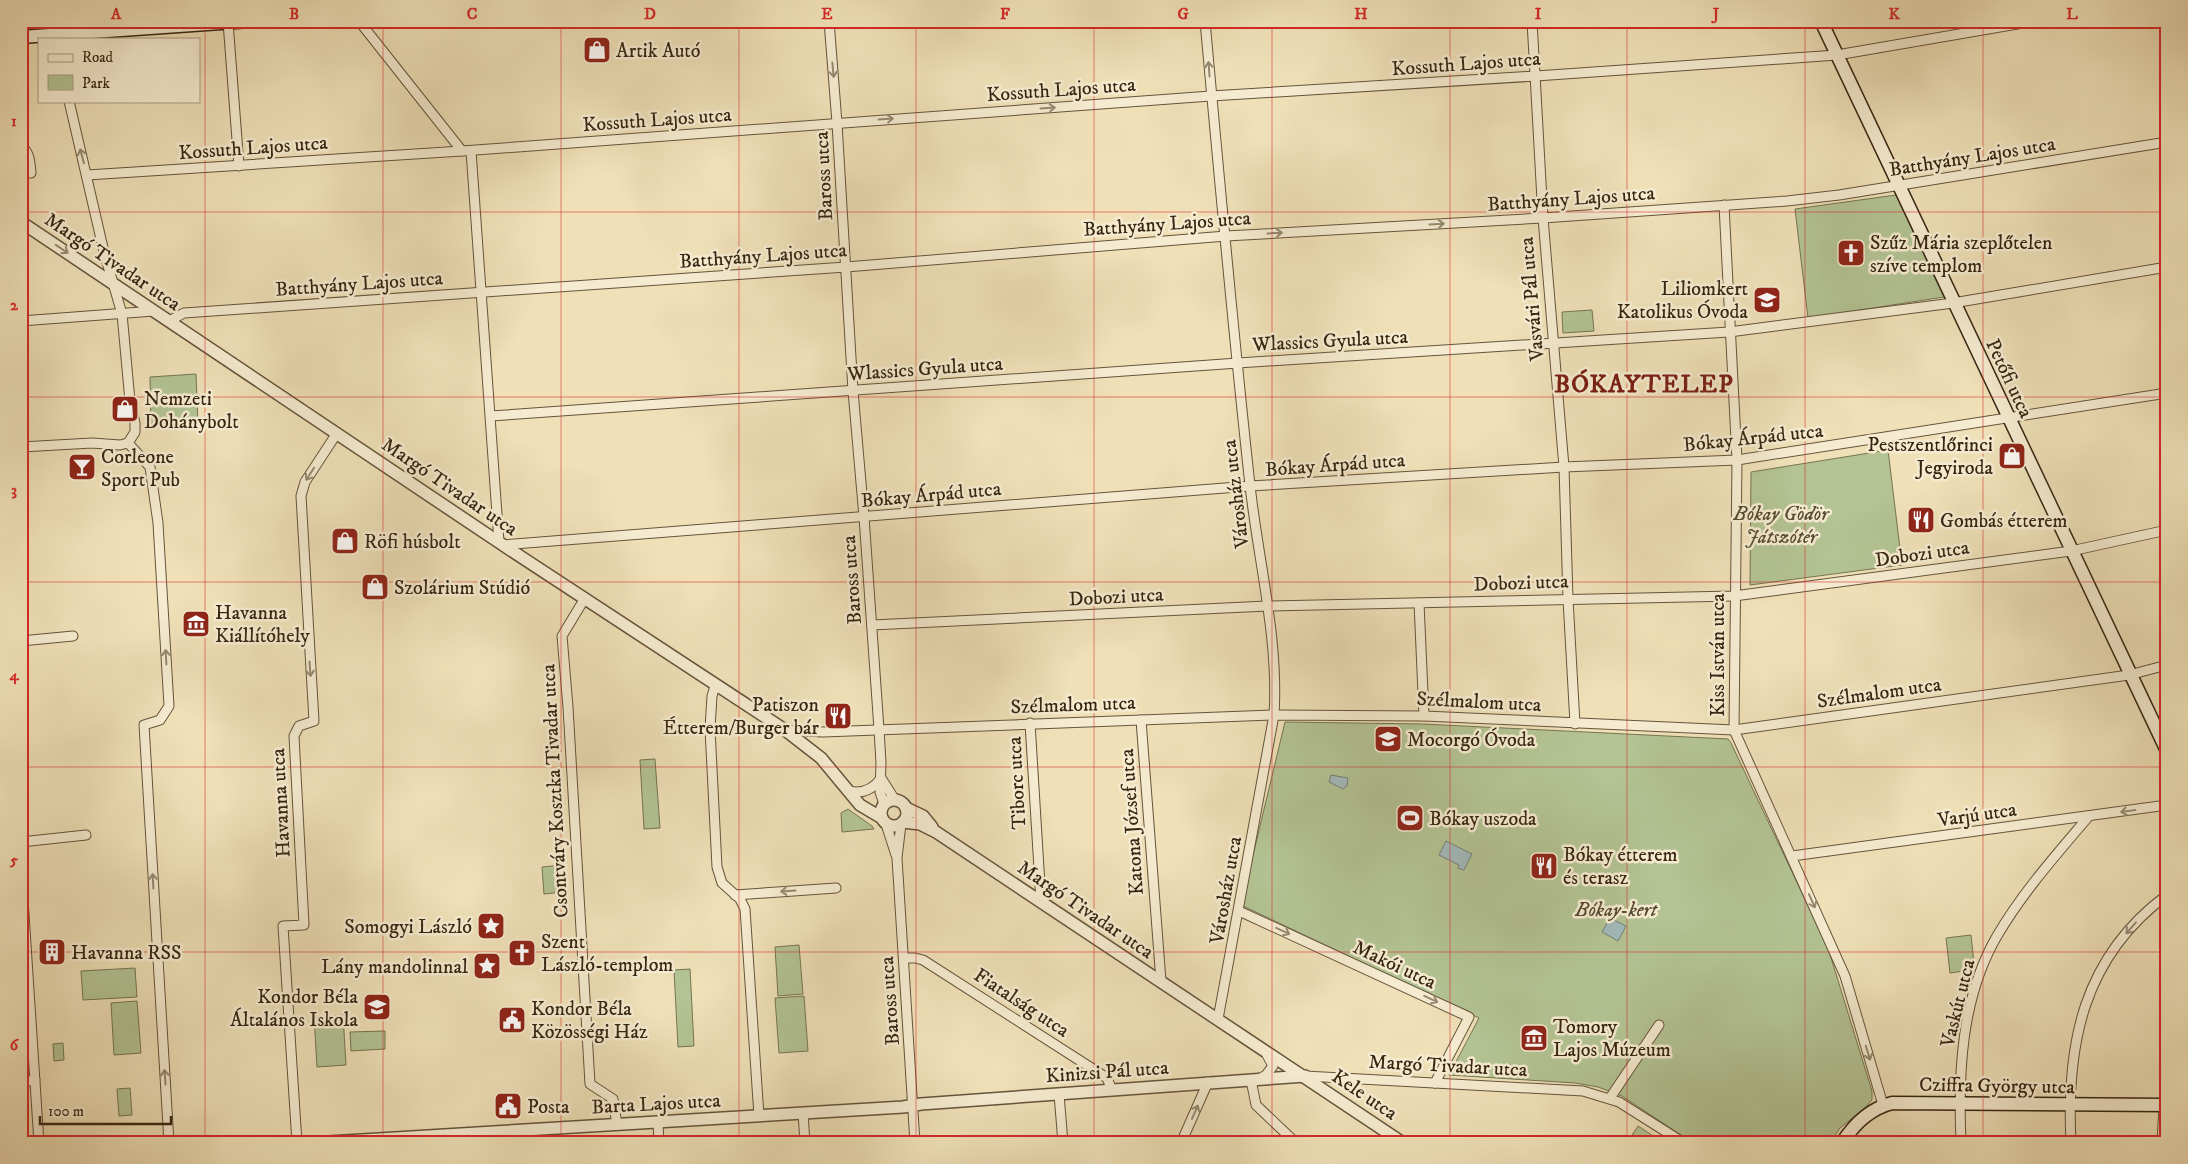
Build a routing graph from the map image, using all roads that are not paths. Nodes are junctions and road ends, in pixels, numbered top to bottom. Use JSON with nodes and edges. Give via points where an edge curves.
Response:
{"nodes":[{"id":1,"x":53,"y":21,"type":"edge"},
{"id":2,"x":250,"y":21,"type":"edge"},
{"id":3,"x":359,"y":21,"type":"edge"},
{"id":4,"x":829,"y":21,"type":"edge"},
{"id":5,"x":1205,"y":21,"type":"edge"},
{"id":6,"x":1532,"y":21,"type":"edge"},
{"id":7,"x":1821,"y":21,"type":"edge"},
{"id":8,"x":2035,"y":21,"type":"edge"},
{"id":9,"x":228,"y":22,"type":"edge"},
{"id":10,"x":21,"y":37,"type":"edge"},
{"id":11,"x":56,"y":37,"type":"edge"},
{"id":12,"x":1837,"y":55,"type":"junction"},
{"id":13,"x":1536,"y":76,"type":"junction"},
{"id":14,"x":1211,"y":96,"type":"junction"},
{"id":15,"x":69,"y":102,"type":"edge"},
{"id":16,"x":837,"y":123,"type":"junction"},
{"id":17,"x":2167,"y":142,"type":"edge"},
{"id":18,"x":21,"y":146,"type":"edge"},
{"id":19,"x":466,"y":151,"type":"junction"},
{"id":20,"x":239,"y":166,"type":"junction"},
{"id":21,"x":21,"y":172,"type":"edge"},
{"id":22,"x":87,"y":175,"type":"junction"},
{"id":23,"x":1899,"y":185,"type":"junction"},
{"id":24,"x":1724,"y":205,"type":"junction"},
{"id":25,"x":1542,"y":218,"type":"junction"},
{"id":26,"x":21,"y":222,"type":"edge"},
{"id":27,"x":1226,"y":236,"type":"junction"},
{"id":28,"x":846,"y":267,"type":"junction"},
{"id":29,"x":2167,"y":267,"type":"edge"},
{"id":30,"x":113,"y":284,"type":"junction"},
{"id":31,"x":482,"y":291,"type":"junction"},
{"id":32,"x":1953,"y":302,"type":"junction"},
{"id":33,"x":154,"y":311,"type":"junction"},
{"id":34,"x":122,"y":314,"type":"junction"},
{"id":35,"x":21,"y":320,"type":"edge"},
{"id":36,"x":169,"y":321,"type":"junction"},
{"id":37,"x":1730,"y":332,"type":"junction"},
{"id":38,"x":1552,"y":344,"type":"junction"},
{"id":39,"x":1238,"y":364,"type":"junction"},
{"id":40,"x":852,"y":391,"type":"junction"},
{"id":41,"x":2167,"y":393,"type":"edge"},
{"id":42,"x":491,"y":416,"type":"junction"},
{"id":43,"x":2008,"y":419,"type":"junction"},
{"id":44,"x":337,"y":433,"type":"junction"},
{"id":45,"x":128,"y":443,"type":"junction"},
{"id":46,"x":21,"y":447,"type":"edge"},
{"id":47,"x":1737,"y":460,"type":"junction"},
{"id":48,"x":1564,"y":467,"type":"junction"},
{"id":49,"x":1250,"y":486,"type":"junction"},
{"id":50,"x":864,"y":517,"type":"junction"},
{"id":51,"x":2167,"y":530,"type":"edge"},
{"id":52,"x":501,"y":543,"type":"junction"},
{"id":53,"x":2071,"y":551,"type":"junction"},
{"id":54,"x":1734,"y":596,"type":"junction"},
{"id":55,"x":585,"y":598,"type":"junction"},
{"id":56,"x":1568,"y":598,"type":"junction"},
{"id":57,"x":1419,"y":603,"type":"junction"},
{"id":58,"x":1267,"y":606,"type":"junction"},
{"id":59,"x":872,"y":624,"type":"junction"},
{"id":60,"x":73,"y":636,"type":"dead end"},
{"id":61,"x":21,"y":641,"type":"edge"},
{"id":62,"x":2167,"y":665,"type":"edge"},
{"id":63,"x":2129,"y":675,"type":"junction"},
{"id":64,"x":715,"y":686,"type":"junction"},
{"id":65,"x":1274,"y":715,"type":"junction"},
{"id":66,"x":1424,"y":716,"type":"junction"},
{"id":67,"x":1141,"y":720,"type":"junction"},
{"id":68,"x":1030,"y":723,"type":"junction"},
{"id":69,"x":1575,"y":724,"type":"junction"},
{"id":70,"x":879,"y":729,"type":"junction"},
{"id":71,"x":785,"y":730,"type":"junction"},
{"id":72,"x":1734,"y":730,"type":"junction"},
{"id":73,"x":2167,"y":750,"type":"edge"},
{"id":74,"x":881,"y":778,"type":"junction"},
{"id":75,"x":848,"y":791,"type":"junction"},
{"id":76,"x":895,"y":800,"type":"junction"},
{"id":77,"x":883,"y":805,"type":"junction"},
{"id":78,"x":2167,"y":806,"type":"edge"},
{"id":79,"x":906,"y":808,"type":"junction"},
{"id":80,"x":2088,"y":816,"type":"junction"},
{"id":81,"x":884,"y":821,"type":"junction"},
{"id":82,"x":902,"y":823,"type":"junction"},
{"id":83,"x":936,"y":832,"type":"junction"},
{"id":84,"x":86,"y":835,"type":"dead end"},
{"id":85,"x":21,"y":842,"type":"edge"},
{"id":86,"x":1792,"y":856,"type":"junction"},
{"id":87,"x":897,"y":858,"type":"junction"},
{"id":88,"x":21,"y":868,"type":"edge"},
{"id":89,"x":836,"y":888,"type":"dead end"},
{"id":90,"x":735,"y":895,"type":"junction"},
{"id":91,"x":2167,"y":895,"type":"edge"},
{"id":92,"x":1040,"y":901,"type":"junction"},
{"id":93,"x":1239,"y":911,"type":"junction"},
{"id":94,"x":904,"y":958,"type":"junction"},
{"id":95,"x":25,"y":965,"type":"edge"},
{"id":96,"x":1161,"y":981,"type":"junction"},
{"id":97,"x":1218,"y":1019,"type":"junction"},
{"id":98,"x":1658,"y":1025,"type":"dead end"},
{"id":99,"x":1265,"y":1050,"type":"junction"},
{"id":100,"x":1305,"y":1076,"type":"junction"},
{"id":101,"x":1254,"y":1079,"type":"junction"},
{"id":102,"x":35,"y":1080,"type":"junction"},
{"id":103,"x":21,"y":1082,"type":"edge"},
{"id":104,"x":1208,"y":1082,"type":"junction"},
{"id":105,"x":1435,"y":1083,"type":"junction"},
{"id":106,"x":1112,"y":1090,"type":"junction"},
{"id":107,"x":1059,"y":1094,"type":"junction"},
{"id":108,"x":1610,"y":1098,"type":"junction"},
{"id":109,"x":1960,"y":1103,"type":"junction"},
{"id":110,"x":2070,"y":1104,"type":"junction"},
{"id":111,"x":1883,"y":1105,"type":"junction"},
{"id":112,"x":2166,"y":1105,"type":"edge"},
{"id":113,"x":913,"y":1106,"type":"junction"},
{"id":114,"x":803,"y":1113,"type":"junction"},
{"id":115,"x":759,"y":1116,"type":"junction"},
{"id":116,"x":658,"y":1122,"type":"junction"},
{"id":117,"x":617,"y":1125,"type":"junction"},
{"id":118,"x":358,"y":1141,"type":"edge"},
{"id":119,"x":39,"y":1143,"type":"edge"},
{"id":120,"x":169,"y":1143,"type":"edge"},
{"id":121,"x":297,"y":1143,"type":"edge"},
{"id":122,"x":312,"y":1143,"type":"edge"},
{"id":123,"x":660,"y":1143,"type":"edge"},
{"id":124,"x":805,"y":1143,"type":"edge"},
{"id":125,"x":915,"y":1143,"type":"edge"},
{"id":126,"x":1063,"y":1143,"type":"edge"},
{"id":127,"x":1181,"y":1143,"type":"edge"},
{"id":128,"x":1296,"y":1143,"type":"edge"},
{"id":129,"x":1403,"y":1143,"type":"edge"},
{"id":130,"x":1684,"y":1143,"type":"edge"},
{"id":131,"x":1842,"y":1143,"type":"edge"},
{"id":132,"x":1961,"y":1143,"type":"edge"},
{"id":133,"x":2070,"y":1143,"type":"edge"},
{"id":134,"x":2162,"y":1143,"type":"edge"}],
"edges":[{"from":1,"to":11,"type":"street"},
{"from":2,"to":9,"type":"main road"},
{"from":3,"to":19,"type":"street"},
{"from":4,"to":16,"type":"street","name":"Baross utca","one_way":true},
{"from":14,"to":5,"type":"street","name":"Városház utca","one_way":true},
{"from":6,"to":13,"type":"street","name":"Vasvári Pál utca"},
{"from":7,"to":12,"type":"main road","name":"Petőfi utca"},
{"from":8,"to":12,"type":"street","name":"Kossuth Lajos utca"},
{"from":9,"to":11,"type":"main road"},
{"from":9,"to":20,"type":"street"},
{"from":10,"to":11,"type":"main road"},
{"from":12,"to":13,"type":"street","name":"Kossuth Lajos utca"},
{"from":12,"to":23,"type":"main road","name":"Petőfi utca"},
{"from":13,"to":14,"type":"street","name":"Kossuth Lajos utca"},
{"from":13,"to":25,"type":"street","name":"Vasvári Pál utca"},
{"from":16,"to":14,"type":"street","name":"Kossuth Lajos utca","one_way":true},
{"from":14,"to":27,"type":"street","name":"Városház utca"},
{"from":22,"to":15,"type":"street","one_way":true},
{"from":16,"to":19,"type":"street","name":"Kossuth Lajos utca"},
{"from":16,"to":28,"type":"street","name":"Baross utca"},
{"from":17,"to":23,"type":"street","name":"Batthyány Lajos utca"},
{"from":18,"to":21,"type":"street","via":[[30,158],[31,173]]},
{"from":19,"to":20,"type":"street","name":"Kossuth Lajos utca"},
{"from":19,"to":31,"type":"street"},
{"from":20,"to":22,"type":"street","name":"Kossuth Lajos utca"},
{"from":22,"to":30,"type":"street"},
{"from":23,"to":24,"type":"street","name":"Batthyány Lajos utca","via":[[1787,201]]},
{"from":23,"to":32,"type":"main road","name":"Petőfi utca"},
{"from":24,"to":25,"type":"street","name":"Batthyány Lajos utca"},
{"from":24,"to":37,"type":"street","name":"Kiss István utca"},
{"from":27,"to":25,"type":"street","name":"Batthyány Lajos utca","one_way":true},
{"from":25,"to":38,"type":"street","name":"Vasvári Pál utca"},
{"from":26,"to":30,"type":"street","name":"Margó Tivadar utca","one_way":true},
{"from":27,"to":28,"type":"street","name":"Batthyány Lajos utca"},
{"from":27,"to":39,"type":"street","name":"Városház utca"},
{"from":28,"to":31,"type":"street","name":"Batthyány Lajos utca"},
{"from":28,"to":40,"type":"street","name":"Baross utca"},
{"from":29,"to":32,"type":"street","name":"Wlassics Gyula utca"},
{"from":30,"to":33,"type":"street","name":"Margó Tivadar utca"},
{"from":30,"to":34,"type":"street"},
{"from":31,"to":36,"type":"street","name":"Batthyány Lajos utca","via":[[184,313]]},
{"from":31,"to":42,"type":"street"},
{"from":32,"to":37,"type":"street","name":"Wlassics Gyula utca"},
{"from":32,"to":43,"type":"main road","name":"Petőfi utca"},
{"from":33,"to":34,"type":"street"},
{"from":33,"to":36,"type":"street","name":"Margó Tivadar utca"},
{"from":34,"to":35,"type":"street"},
{"from":34,"to":45,"type":"street","via":[[135,423]]},
{"from":36,"to":44,"type":"street","name":"Margó Tivadar utca"},
{"from":37,"to":38,"type":"street","name":"Wlassics Gyula utca"},
{"from":37,"to":47,"type":"street","name":"Kiss István utca"},
{"from":38,"to":39,"type":"street","name":"Wlassics Gyula utca"},
{"from":38,"to":48,"type":"street","name":"Vasvári Pál utca"},
{"from":39,"to":40,"type":"street","name":"Wlassics Gyula utca"},
{"from":39,"to":49,"type":"street","name":"Városház utca"},
{"from":40,"to":42,"type":"street","name":"Wlassics Gyula utca"},
{"from":40,"to":50,"type":"street","name":"Baross utca"},
{"from":41,"to":43,"type":"street","name":"Bókay Árpád utca"},
{"from":42,"to":52,"type":"street"},
{"from":43,"to":47,"type":"street","name":"Bókay Árpád utca"},
{"from":43,"to":53,"type":"main road","name":"Petőfi utca"},
{"from":44,"to":52,"type":"street","name":"Margó Tivadar utca"},
{"from":44,"to":121,"type":"street","name":"Havanna utca","one_way":true,"via":[[305,482],[301,496],[314,721],[298,726],[294,736],[304,925],[283,926]]},
{"from":45,"to":46,"type":"street"},
{"from":120,"to":45,"type":"street","one_way":true,"via":[[144,739],[144,725],[160,720],[169,706],[159,529],[150,467]]},
{"from":47,"to":48,"type":"street","name":"Bókay Árpád utca"},
{"from":47,"to":54,"type":"street","name":"Kiss István utca"},
{"from":48,"to":49,"type":"street","name":"Bókay Árpád utca"},
{"from":48,"to":56,"type":"street","name":"Vasvári Pál utca"},
{"from":49,"to":50,"type":"street","name":"Bókay Árpád utca"},
{"from":49,"to":58,"type":"street","name":"Városház utca"},
{"from":50,"to":52,"type":"street","name":"Bókay Árpád utca"},
{"from":50,"to":59,"type":"street","name":"Baross utca"},
{"from":51,"to":53,"type":"street","name":"Dobozi utca"},
{"from":52,"to":55,"type":"street","name":"Margó Tivadar utca"},
{"from":53,"to":54,"type":"street","name":"Dobozi utca"},
{"from":53,"to":63,"type":"main road","name":"Petőfi utca"},
{"from":54,"to":56,"type":"street","name":"Dobozi utca"},
{"from":54,"to":72,"type":"street","name":"Kiss István utca"},
{"from":55,"to":64,"type":"street","name":"Margó Tivadar utca"},
{"from":55,"to":117,"type":"street","name":"Csontváry Kosztka Tivadar utca","via":[[562,636],[590,1084],[613,1099]]},
{"from":56,"to":57,"type":"street","name":"Dobozi utca"},
{"from":56,"to":69,"type":"street","name":"Vasvári Pál utca"},
{"from":57,"to":58,"type":"street","name":"Dobozi utca"},
{"from":57,"to":66,"type":"street"},
{"from":58,"to":59,"type":"street","name":"Dobozi utca"},
{"from":58,"to":65,"type":"street","name":"Városház utca","via":[[1276,692]]},
{"from":59,"to":70,"type":"street","name":"Baross utca"},
{"from":60,"to":61,"type":"street"},
{"from":62,"to":63,"type":"street","name":"Szélmalom utca"},
{"from":63,"to":72,"type":"street","name":"Szélmalom utca"},
{"from":63,"to":73,"type":"main road","name":"Petőfi utca"},
{"from":64,"to":71,"type":"street","name":"Margó Tivadar utca"},
{"from":64,"to":90,"type":"street","via":[[710,729],[718,868],[722,883]]},
{"from":65,"to":66,"type":"street","name":"Szélmalom utca"},
{"from":65,"to":67,"type":"street","name":"Szélmalom utca"},
{"from":65,"to":93,"type":"street","name":"Városház utca"},
{"from":66,"to":69,"type":"street","name":"Szélmalom utca"},
{"from":67,"to":68,"type":"street","name":"Szélmalom utca"},
{"from":67,"to":96,"type":"street","name":"Katona József utca"},
{"from":68,"to":70,"type":"street","name":"Szélmalom utca"},
{"from":68,"to":92,"type":"street","name":"Tiborc utca"},
{"from":69,"to":72,"type":"street","name":"Szélmalom utca"},
{"from":70,"to":71,"type":"street","name":"Szélmalom utca"},
{"from":70,"to":74,"type":"street","name":"Baross utca"},
{"from":71,"to":75,"type":"street","name":"Margó Tivadar utca","via":[[821,758]]},
{"from":72,"to":86,"type":"street","name":"Kiss István utca"},
{"from":74,"to":75,"type":"street","via":[[865,791]]},
{"from":74,"to":76,"type":"street"},
{"from":74,"to":77,"type":"street","name":"Baross utca"},
{"from":75,"to":77,"type":"street","name":"Margó Tivadar utca","via":[[869,803]]},
{"from":75,"to":81,"type":"street","name":"Margó Tivadar utca","via":[[866,810]]},
{"from":76,"to":77,"type":"street"},
{"from":76,"to":79,"type":"street"},
{"from":77,"to":81,"type":"street"},
{"from":78,"to":80,"type":"street","name":"Varjú utca","one_way":true},
{"from":79,"to":82,"type":"street","via":[[906,818]]},
{"from":79,"to":83,"type":"street","name":"Margó Tivadar utca","via":[[923,816]]},
{"from":80,"to":86,"type":"street","name":"Varjú utca"},
{"from":80,"to":109,"type":"street","name":"Vaskút utca","via":[[2018,903],[1988,953],[1977,980],[1963,1044]]},
{"from":81,"to":82,"type":"street","via":[[893,826]]},
{"from":81,"to":87,"type":"street","name":"Baross utca"},
{"from":82,"to":83,"type":"street","name":"Margó Tivadar utca","via":[[920,824]]},
{"from":82,"to":87,"type":"street","name":"Baross utca"},
{"from":83,"to":92,"type":"street","name":"Margó Tivadar utca"},
{"from":84,"to":85,"type":"street"},
{"from":86,"to":111,"type":"street","name":"Kiss István utca","one_way":true,"via":[[1845,976]]},
{"from":87,"to":94,"type":"street","name":"Baross utca"},
{"from":88,"to":95,"type":"street"},
{"from":89,"to":90,"type":"street","one_way":true},
{"from":90,"to":115,"type":"street","via":[[745,909]]},
{"from":91,"to":110,"type":"street","one_way":true,"via":[[2118,943],[2091,990],[2074,1043]]},
{"from":92,"to":96,"type":"street","name":"Margó Tivadar utca"},
{"from":93,"to":97,"type":"street","name":"Városház utca"},
{"from":93,"to":105,"type":"street","name":"Makói utca","one_way":true,"via":[[1469,1017]]},
{"from":94,"to":106,"type":"street","name":"Fiatalság utca","via":[[916,958],[931,965],[1108,1078]]},
{"from":94,"to":113,"type":"street","name":"Baross utca"},
{"from":95,"to":102,"type":"street"},
{"from":96,"to":97,"type":"street","name":"Margó Tivadar utca"},
{"from":97,"to":99,"type":"street","name":"Margó Tivadar utca"},
{"from":98,"to":108,"type":"street"},
{"from":99,"to":100,"type":"street","name":"Margó Tivadar utca"},
{"from":99,"to":101,"type":"street","via":[[1272,1066],[1266,1075]]},
{"from":100,"to":101,"type":"street","name":"Kinizsi Pál utca"},
{"from":100,"to":105,"type":"street","name":"Margó Tivadar utca"},
{"from":100,"to":129,"type":"street","name":"Kele utca"},
{"from":101,"to":104,"type":"street","name":"Kinizsi Pál utca"},
{"from":101,"to":128,"type":"street","via":[[1256,1106]]},
{"from":102,"to":103,"type":"street"},
{"from":102,"to":119,"type":"street"},
{"from":104,"to":106,"type":"street","name":"Kinizsi Pál utca"},
{"from":127,"to":104,"type":"street","one_way":true},
{"from":105,"to":108,"type":"street","name":"Margó Tivadar utca","via":[[1572,1090]]},
{"from":106,"to":107,"type":"street","name":"Kinizsi Pál utca"},
{"from":107,"to":113,"type":"street","name":"Kinizsi Pál utca"},
{"from":107,"to":126,"type":"street"},
{"from":108,"to":130,"type":"street","name":"Margó Tivadar utca"},
{"from":109,"to":110,"type":"main road","name":"Cziffra György utca"},
{"from":109,"to":111,"type":"main road","name":"Cziffra György utca","via":[[1901,1102]]},
{"from":109,"to":132,"type":"street","name":"Vaskút utca"},
{"from":110,"to":112,"type":"main road","name":"Cziffra György utca"},
{"from":110,"to":133,"type":"street"},
{"from":111,"to":131,"type":"main road","name":"Cziffra György utca","via":[[1860,1120]]},
{"from":112,"to":134,"type":"street"},
{"from":113,"to":114,"type":"street","name":"Barta Lajos utca"},
{"from":113,"to":125,"type":"street","name":"Baross utca"},
{"from":114,"to":115,"type":"street","name":"Barta Lajos utca"},
{"from":114,"to":124,"type":"street"},
{"from":115,"to":116,"type":"street","name":"Barta Lajos utca"},
{"from":116,"to":117,"type":"street","name":"Barta Lajos utca"},
{"from":116,"to":123,"type":"street"},
{"from":117,"to":118,"type":"street","name":"Barta Lajos utca"},
{"from":118,"to":122,"type":"street","name":"Barta Lajos utca"}]}
